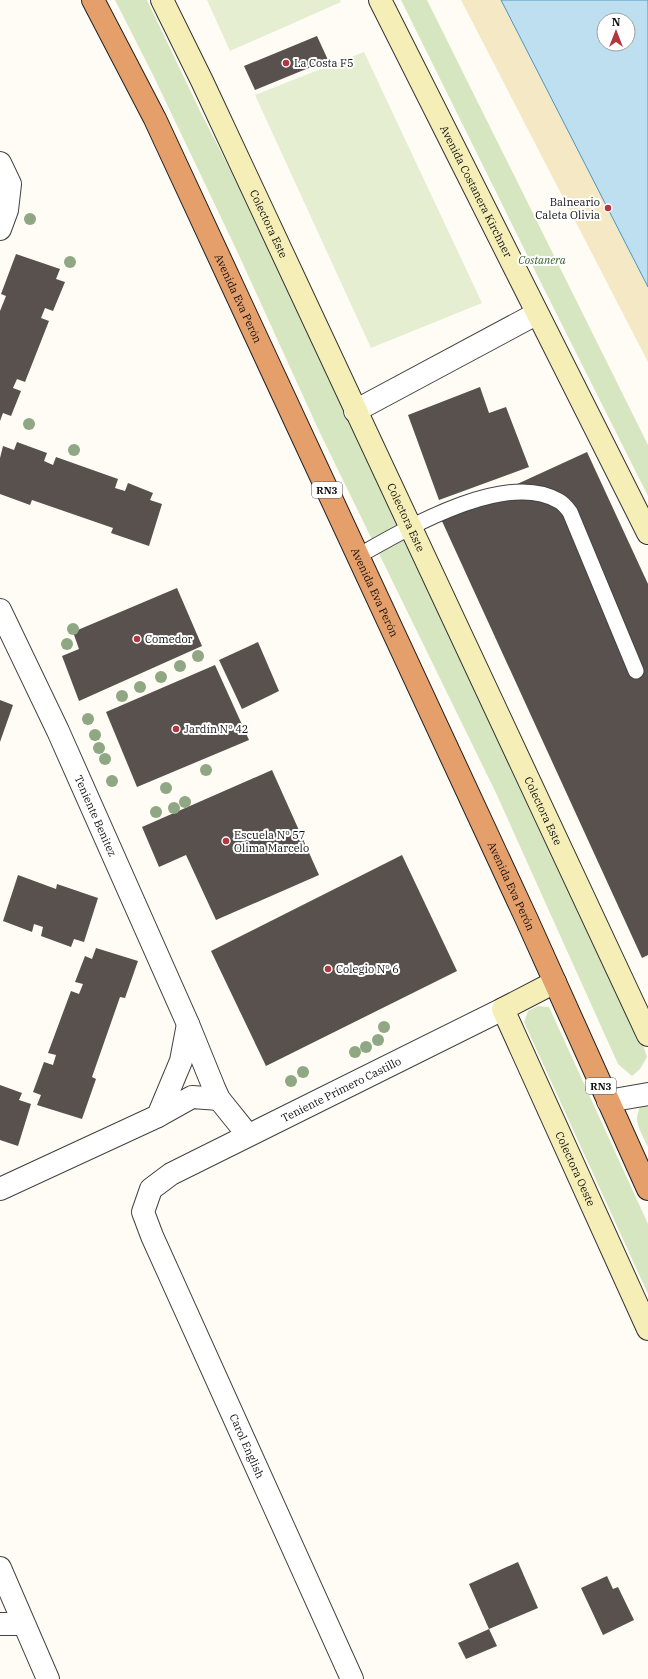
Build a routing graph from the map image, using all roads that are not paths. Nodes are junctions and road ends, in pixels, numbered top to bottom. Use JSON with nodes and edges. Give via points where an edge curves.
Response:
{"nodes":[{"id":1,"x":93,"y":0,"type":"edge"},
{"id":2,"x":162,"y":0,"type":"edge"},
{"id":3,"x":380,"y":0,"type":"edge"},
{"id":4,"x":0,"y":163,"type":"edge"},
{"id":5,"x":0,"y":229,"type":"edge"},
{"id":6,"x":536,"y":314,"type":"junction"},
{"id":7,"x":356,"y":411,"type":"junction"},
{"id":8,"x":410,"y":527,"type":"junction"},
{"id":9,"x":648,"y":533,"type":"edge"},
{"id":10,"x":358,"y":556,"type":"junction"},
{"id":11,"x":0,"y":610,"type":"edge"},
{"id":12,"x":636,"y":671,"type":"dead end"},
{"id":13,"x":555,"y":982,"type":"junction"},
{"id":14,"x":503,"y":1009,"type":"junction"},
{"id":15,"x":188,"y":1024,"type":"junction"},
{"id":16,"x":648,"y":1035,"type":"edge"},
{"id":17,"x":648,"y":1094,"type":"edge"},
{"id":18,"x":220,"y":1099,"type":"junction"},
{"id":19,"x":608,"y":1101,"type":"junction"},
{"id":20,"x":158,"y":1116,"type":"junction"},
{"id":21,"x":248,"y":1135,"type":"junction"},
{"id":22,"x":0,"y":1188,"type":"edge"},
{"id":23,"x":648,"y":1189,"type":"edge"},
{"id":24,"x":143,"y":1212,"type":"joint"},
{"id":25,"x":648,"y":1329,"type":"edge"},
{"id":26,"x":0,"y":1568,"type":"edge"},
{"id":27,"x":0,"y":1624,"type":"edge"},
{"id":28,"x":23,"y":1624,"type":"junction"},
{"id":29,"x":48,"y":1679,"type":"edge"},
{"id":30,"x":352,"y":1679,"type":"edge"}],
"edges":[{"from":1,"to":10,"type":"highway","name":"Avenida Eva Perón","number":"RN3","via":[[155,119]]},
{"from":2,"to":7,"type":"street","name":"Colectora Este"},
{"from":3,"to":6,"type":"street","name":"Avenida Costanera Kirchner"},
{"from":4,"to":5,"type":"street","via":[[10,184],[7,210]]},
{"from":6,"to":7,"type":"street"},
{"from":6,"to":9,"type":"street","name":"Avenida Costanera Kirchner"},
{"from":7,"to":8,"type":"street","name":"Colectora Este"},
{"from":8,"to":10,"type":"lane"},
{"from":8,"to":12,"type":"lane","via":[[474,500],[502,495],[529,492],[560,501],[570,512]]},
{"from":8,"to":16,"type":"street","name":"Colectora Este"},
{"from":10,"to":13,"type":"highway","name":"Avenida Eva Perón","number":"RN3"},
{"from":11,"to":15,"type":"street","name":"Teniente Benitez","via":[[58,731]]},
{"from":13,"to":14,"type":"street","name":"Teniente Primero Castillo"},
{"from":13,"to":19,"type":"highway","name":"Avenida Eva Perón","number":"RN3"},
{"from":14,"to":21,"type":"street","name":"Teniente Primero Castillo"},
{"from":14,"to":25,"type":"street","name":"Colectora Oeste"},
{"from":15,"to":18,"type":"street","name":"Teniente Benitez"},
{"from":15,"to":20,"type":"street","via":[[181,1061]]},
{"from":17,"to":19,"type":"street"},
{"from":18,"to":20,"type":"street","via":[[192,1097]]},
{"from":18,"to":21,"type":"street","name":"Teniente Benitez"},
{"from":19,"to":23,"type":"highway","name":"Avenida Eva Perón","number":"RN3"},
{"from":20,"to":22,"type":"street"},
{"from":21,"to":24,"type":"street","name":"Teniente Primero Castillo","via":[[171,1174],[151,1188]]},
{"from":24,"to":30,"type":"street","name":"Carol English"},
{"from":26,"to":28,"type":"street"},
{"from":27,"to":28,"type":"street"},
{"from":28,"to":29,"type":"street"}]}
